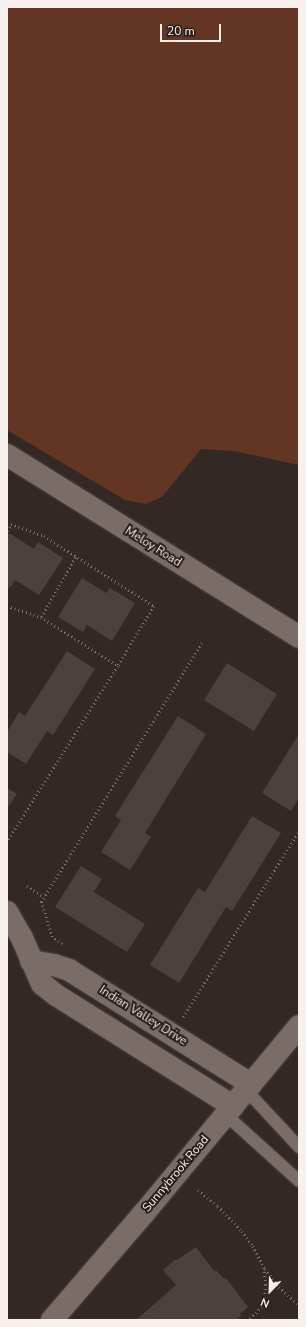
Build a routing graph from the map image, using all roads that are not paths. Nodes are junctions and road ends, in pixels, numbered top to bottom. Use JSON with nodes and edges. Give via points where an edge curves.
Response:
{"nodes":[{"id":1,"x":7,"y":455,"type":"edge"},
{"id":2,"x":299,"y":637,"type":"edge"},
{"id":3,"x":7,"y":912,"type":"edge"},
{"id":4,"x":31,"y":961,"type":"junction"},
{"id":5,"x":299,"y":1026,"type":"edge"},
{"id":6,"x":239,"y":1099,"type":"junction"},
{"id":7,"x":299,"y":1147,"type":"edge"},
{"id":8,"x":299,"y":1181,"type":"edge"},
{"id":9,"x":52,"y":1320,"type":"edge"}],
"edges":[{"from":1,"to":2,"type":"street","name":"Meloy Road"},
{"from":3,"to":4,"type":"street","via":[[22,938]]},
{"from":4,"to":6,"type":"street","name":"Indian Valley Drive","via":[[54,964],[69,970]]},
{"from":4,"to":6,"type":"street","via":[[42,984],[56,995]]},
{"from":5,"to":6,"type":"street","name":"Sunnybrook Road"},
{"from":6,"to":7,"type":"lane"},
{"from":6,"to":8,"type":"lane"},
{"from":6,"to":9,"type":"street","name":"Sunnybrook Road"}]}
